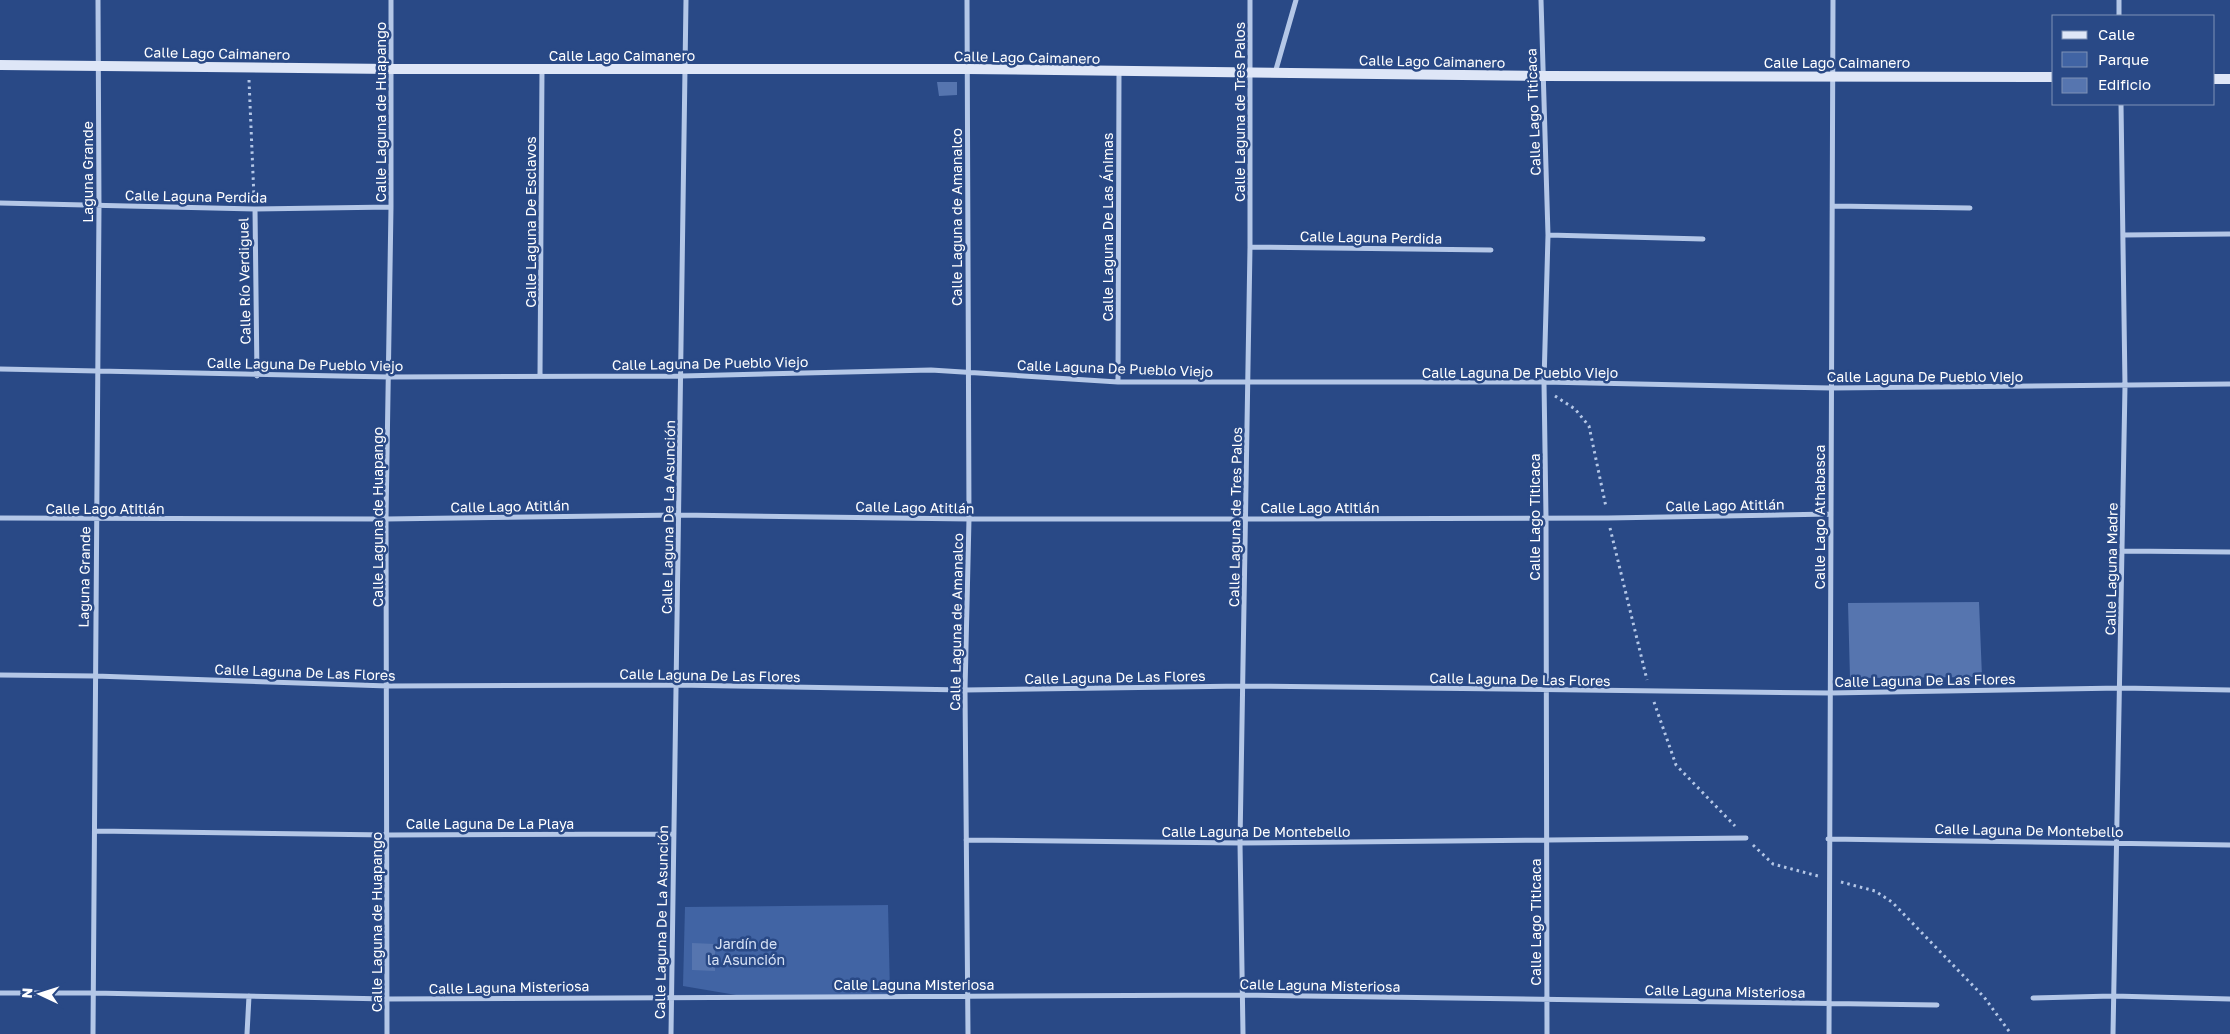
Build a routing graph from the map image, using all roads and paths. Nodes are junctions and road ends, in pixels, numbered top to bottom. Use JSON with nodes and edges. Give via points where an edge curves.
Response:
{"nodes":[{"id":1,"x":98,"y":0,"type":"edge"},
{"id":2,"x":391,"y":0,"type":"edge"},
{"id":3,"x":686,"y":0,"type":"edge"},
{"id":4,"x":967,"y":0,"type":"edge"},
{"id":5,"x":1250,"y":0,"type":"edge"},
{"id":6,"x":1296,"y":0,"type":"edge"},
{"id":7,"x":1541,"y":0,"type":"edge"},
{"id":8,"x":1833,"y":0,"type":"edge"},
{"id":9,"x":2119,"y":0,"type":"edge"},
{"id":10,"x":2120,"y":15,"type":"edge"},
{"id":11,"x":0,"y":64,"type":"edge"},
{"id":12,"x":98,"y":65,"type":"junction"},
{"id":13,"x":249,"y":67,"type":"junction"},
{"id":14,"x":686,"y":68,"type":"junction"},
{"id":15,"x":392,"y":69,"type":"junction"},
{"id":16,"x":542,"y":69,"type":"junction"},
{"id":17,"x":967,"y":70,"type":"junction"},
{"id":18,"x":1119,"y":72,"type":"junction"},
{"id":19,"x":1251,"y":72,"type":"junction"},
{"id":20,"x":1275,"y":73,"type":"junction"},
{"id":21,"x":1833,"y":75,"type":"junction"},
{"id":22,"x":1542,"y":76,"type":"junction"},
{"id":23,"x":2052,"y":77,"type":"edge"},
{"id":24,"x":2215,"y":79,"type":"edge"},
{"id":25,"x":2230,"y":79,"type":"edge"},
{"id":26,"x":2121,"y":105,"type":"edge"},
{"id":27,"x":0,"y":203,"type":"edge"},
{"id":28,"x":99,"y":206,"type":"junction"},
{"id":29,"x":1833,"y":206,"type":"junction"},
{"id":30,"x":391,"y":207,"type":"junction"},
{"id":31,"x":1970,"y":208,"type":"dead end"},
{"id":32,"x":254,"y":209,"type":"junction"},
{"id":33,"x":1548,"y":234,"type":"junction"},
{"id":34,"x":2230,"y":234,"type":"edge"},
{"id":35,"x":2123,"y":235,"type":"junction"},
{"id":36,"x":1703,"y":239,"type":"dead end"},
{"id":37,"x":1250,"y":247,"type":"junction"},
{"id":38,"x":1491,"y":250,"type":"dead end"},
{"id":39,"x":0,"y":368,"type":"edge"},
{"id":40,"x":98,"y":370,"type":"junction"},
{"id":41,"x":967,"y":374,"type":"junction"},
{"id":42,"x":540,"y":375,"type":"junction"},
{"id":43,"x":257,"y":376,"type":"junction"},
{"id":44,"x":682,"y":376,"type":"junction"},
{"id":45,"x":389,"y":377,"type":"junction"},
{"id":46,"x":1118,"y":382,"type":"junction"},
{"id":47,"x":1544,"y":382,"type":"junction"},
{"id":48,"x":1247,"y":383,"type":"junction"},
{"id":49,"x":2230,"y":384,"type":"edge"},
{"id":50,"x":2125,"y":386,"type":"junction"},
{"id":51,"x":1831,"y":388,"type":"junction"},
{"id":52,"x":1544,"y":390,"type":"junction"},
{"id":53,"x":1830,"y":514,"type":"junction"},
{"id":54,"x":679,"y":515,"type":"junction"},
{"id":55,"x":1546,"y":517,"type":"junction"},
{"id":56,"x":0,"y":518,"type":"edge"},
{"id":57,"x":1608,"y":518,"type":"junction"},
{"id":58,"x":96,"y":519,"type":"junction"},
{"id":59,"x":386,"y":519,"type":"junction"},
{"id":60,"x":968,"y":519,"type":"junction"},
{"id":61,"x":1246,"y":519,"type":"junction"},
{"id":62,"x":2123,"y":551,"type":"junction"},
{"id":63,"x":2230,"y":552,"type":"edge"},
{"id":64,"x":0,"y":675,"type":"edge"},
{"id":65,"x":95,"y":676,"type":"junction"},
{"id":66,"x":677,"y":685,"type":"junction"},
{"id":67,"x":388,"y":686,"type":"junction"},
{"id":68,"x":1244,"y":686,"type":"junction"},
{"id":69,"x":2121,"y":688,"type":"junction"},
{"id":70,"x":965,"y":690,"type":"junction"},
{"id":71,"x":1546,"y":690,"type":"junction"},
{"id":72,"x":2230,"y":690,"type":"edge"},
{"id":73,"x":1650,"y":693,"type":"junction"},
{"id":74,"x":1830,"y":693,"type":"junction"},
{"id":75,"x":96,"y":831,"type":"junction"},
{"id":76,"x":674,"y":834,"type":"junction"},
{"id":77,"x":388,"y":835,"type":"junction"},
{"id":78,"x":1746,"y":838,"type":"junction"},
{"id":79,"x":1828,"y":839,"type":"junction"},
{"id":80,"x":966,"y":840,"type":"junction"},
{"id":81,"x":1546,"y":841,"type":"junction"},
{"id":82,"x":2117,"y":842,"type":"junction"},
{"id":83,"x":1240,"y":843,"type":"junction"},
{"id":84,"x":2230,"y":845,"type":"edge"},
{"id":85,"x":1828,"y":878,"type":"junction"},
{"id":86,"x":93,"y":992,"type":"junction"},
{"id":87,"x":0,"y":993,"type":"edge"},
{"id":88,"x":968,"y":995,"type":"junction"},
{"id":89,"x":1242,"y":995,"type":"junction"},
{"id":90,"x":248,"y":996,"type":"junction"},
{"id":91,"x":671,"y":996,"type":"junction"},
{"id":92,"x":2113,"y":996,"type":"junction"},
{"id":93,"x":2033,"y":998,"type":"dead end"},
{"id":94,"x":387,"y":999,"type":"junction"},
{"id":95,"x":2230,"y":999,"type":"edge"},
{"id":96,"x":1547,"y":1000,"type":"junction"},
{"id":97,"x":1829,"y":1004,"type":"junction"},
{"id":98,"x":1938,"y":1005,"type":"dead end"},
{"id":99,"x":93,"y":1034,"type":"edge"},
{"id":100,"x":247,"y":1034,"type":"edge"},
{"id":101,"x":387,"y":1034,"type":"edge"},
{"id":102,"x":670,"y":1034,"type":"edge"},
{"id":103,"x":968,"y":1034,"type":"edge"},
{"id":104,"x":1243,"y":1034,"type":"edge"},
{"id":105,"x":1547,"y":1034,"type":"edge"},
{"id":106,"x":1829,"y":1034,"type":"edge"},
{"id":107,"x":2011,"y":1034,"type":"edge"},
{"id":108,"x":2113,"y":1034,"type":"edge"}],
"edges":[{"from":1,"to":12,"type":"street","name":"Laguna Grande"},
{"from":2,"to":15,"type":"street","name":"Calle Laguna de Huapango"},
{"from":3,"to":14,"type":"street","name":"Calle Laguna De La Asunción"},
{"from":4,"to":17,"type":"street","name":"Calle Laguna de Amanalco"},
{"from":5,"to":19,"type":"street","name":"Calle Laguna de Tres Palos"},
{"from":6,"to":20,"type":"street"},
{"from":7,"to":22,"type":"street","name":"Calle Lago Titicaca"},
{"from":8,"to":21,"type":"street","name":"Calle Lago Athabasca"},
{"from":9,"to":10,"type":"street"},
{"from":11,"to":12,"type":"street","name":"Calle Lago Caimanero"},
{"from":12,"to":13,"type":"street","name":"Calle Lago Caimanero"},
{"from":12,"to":28,"type":"street","name":"Laguna Grande"},
{"from":13,"to":15,"type":"street","name":"Calle Lago Caimanero"},
{"from":13,"to":32,"type":"path","name":"Calle Río Verdiguel"},
{"from":14,"to":16,"type":"street","name":"Calle Lago Caimanero"},
{"from":14,"to":17,"type":"street","name":"Calle Lago Caimanero"},
{"from":14,"to":44,"type":"street","name":"Calle Laguna De La Asunción"},
{"from":15,"to":16,"type":"street","name":"Calle Lago Caimanero"},
{"from":15,"to":30,"type":"street","name":"Calle Laguna de Huapango"},
{"from":16,"to":42,"type":"street","name":"Calle Laguna De Esclavos"},
{"from":17,"to":18,"type":"street","name":"Calle Lago Caimanero"},
{"from":17,"to":41,"type":"street","name":"Calle Laguna de Amanalco"},
{"from":18,"to":19,"type":"street","name":"Calle Lago Caimanero"},
{"from":18,"to":46,"type":"street","name":"Calle Laguna De Las Ánimas"},
{"from":19,"to":20,"type":"street","name":"Calle Lago Caimanero"},
{"from":19,"to":37,"type":"street","name":"Calle Laguna de Tres Palos"},
{"from":20,"to":22,"type":"street","name":"Calle Lago Caimanero"},
{"from":21,"to":22,"type":"street","name":"Calle Lago Caimanero"},
{"from":21,"to":23,"type":"street","name":"Calle Lago Caimanero"},
{"from":21,"to":29,"type":"street","name":"Calle Lago Athabasca"},
{"from":22,"to":33,"type":"street","name":"Calle Lago Titicaca"},
{"from":24,"to":25,"type":"street"},
{"from":26,"to":35,"type":"street","name":"Calle Laguna Madre"},
{"from":27,"to":28,"type":"street","name":"Calle Laguna Perdida"},
{"from":28,"to":32,"type":"street","name":"Calle Laguna Perdida"},
{"from":28,"to":40,"type":"street","name":"Laguna Grande"},
{"from":29,"to":31,"type":"street"},
{"from":29,"to":51,"type":"street","name":"Calle Lago Athabasca"},
{"from":30,"to":32,"type":"street","name":"Calle Laguna Perdida"},
{"from":30,"to":45,"type":"street","name":"Calle Laguna de Huapango"},
{"from":32,"to":43,"type":"street","name":"Calle Río Verdiguel"},
{"from":33,"to":36,"type":"street"},
{"from":33,"to":47,"type":"street","name":"Calle Lago Titicaca"},
{"from":34,"to":35,"type":"street"},
{"from":35,"to":50,"type":"street","name":"Calle Laguna Madre"},
{"from":37,"to":38,"type":"street","name":"Calle Laguna Perdida"},
{"from":37,"to":48,"type":"street","name":"Calle Laguna de Tres Palos"},
{"from":39,"to":40,"type":"street","name":"Calle Laguna De Pueblo Viejo"},
{"from":40,"to":43,"type":"street","name":"Calle Laguna De Pueblo Viejo"},
{"from":40,"to":58,"type":"street","name":"Laguna Grande"},
{"from":41,"to":44,"type":"street","name":"Calle Laguna De Pueblo Viejo","via":[[931,370]]},
{"from":41,"to":46,"type":"street","name":"Calle Laguna De Pueblo Viejo"},
{"from":41,"to":60,"type":"street","name":"Calle Laguna de Amanalco"},
{"from":42,"to":44,"type":"street","name":"Calle Laguna De Pueblo Viejo"},
{"from":42,"to":45,"type":"street","name":"Calle Laguna De Pueblo Viejo"},
{"from":43,"to":45,"type":"street","name":"Calle Laguna De Pueblo Viejo"},
{"from":44,"to":54,"type":"street","name":"Calle Laguna De La Asunción"},
{"from":45,"to":59,"type":"street","name":"Calle Laguna de Huapango"},
{"from":46,"to":48,"type":"street","name":"Calle Laguna De Pueblo Viejo"},
{"from":47,"to":48,"type":"street","name":"Calle Laguna De Pueblo Viejo"},
{"from":47,"to":51,"type":"street","name":"Calle Laguna De Pueblo Viejo"},
{"from":47,"to":52,"type":"street","name":"Calle Lago Titicaca"},
{"from":48,"to":61,"type":"street","name":"Calle Laguna de Tres Palos"},
{"from":49,"to":50,"type":"street","name":"Calle Laguna De Pueblo Viejo"},
{"from":50,"to":51,"type":"street","name":"Calle Laguna De Pueblo Viejo"},
{"from":50,"to":62,"type":"street","name":"Calle Laguna Madre"},
{"from":51,"to":53,"type":"street","name":"Calle Lago Athabasca"},
{"from":52,"to":55,"type":"street","name":"Calle Lago Titicaca"},
{"from":52,"to":57,"type":"path","via":[[1575,409],[1589,426]]},
{"from":53,"to":57,"type":"street","name":"Calle Lago Atitlán"},
{"from":53,"to":74,"type":"street","name":"Calle Lago Athabasca"},
{"from":54,"to":59,"type":"street","name":"Calle Lago Atitlán"},
{"from":54,"to":60,"type":"street","name":"Calle Lago Atitlán"},
{"from":54,"to":66,"type":"street","name":"Calle Laguna De La Asunción"},
{"from":55,"to":57,"type":"street","name":"Calle Lago Atitlán"},
{"from":55,"to":61,"type":"street","name":"Calle Lago Atitlán"},
{"from":55,"to":71,"type":"street","name":"Calle Lago Titicaca"},
{"from":56,"to":58,"type":"street","name":"Calle Lago Atitlán"},
{"from":57,"to":73,"type":"path"},
{"from":58,"to":59,"type":"street","name":"Calle Lago Atitlán"},
{"from":58,"to":65,"type":"street","name":"Laguna Grande"},
{"from":59,"to":67,"type":"street","name":"Calle Laguna de Huapango"},
{"from":60,"to":61,"type":"street","name":"Calle Lago Atitlán"},
{"from":60,"to":70,"type":"street","name":"Calle Laguna de Amanalco"},
{"from":61,"to":68,"type":"street","name":"Calle Laguna de Tres Palos"},
{"from":62,"to":63,"type":"street"},
{"from":62,"to":69,"type":"street","name":"Calle Laguna Madre"},
{"from":64,"to":65,"type":"street","name":"Calle Laguna De Las Flores"},
{"from":65,"to":67,"type":"street","name":"Calle Laguna De Las Flores"},
{"from":65,"to":75,"type":"street","name":"Laguna Grande"},
{"from":66,"to":67,"type":"street","name":"Calle Laguna De Las Flores"},
{"from":66,"to":70,"type":"street","name":"Calle Laguna De Las Flores"},
{"from":66,"to":76,"type":"street","name":"Calle Laguna De La Asunción"},
{"from":67,"to":77,"type":"street","name":"Calle Laguna de Huapango"},
{"from":68,"to":70,"type":"street","name":"Calle Laguna De Las Flores"},
{"from":68,"to":71,"type":"street","name":"Calle Laguna De Las Flores"},
{"from":68,"to":83,"type":"street","name":"Calle Laguna de Tres Palos"},
{"from":69,"to":72,"type":"street","name":"Calle Laguna De Las Flores"},
{"from":69,"to":74,"type":"street","name":"Calle Laguna De Las Flores"},
{"from":69,"to":82,"type":"street","name":"Calle Laguna Madre"},
{"from":70,"to":80,"type":"street","name":"Calle Laguna de Amanalco"},
{"from":71,"to":73,"type":"street","name":"Calle Laguna De Las Flores"},
{"from":71,"to":81,"type":"street","name":"Calle Lago Titicaca"},
{"from":73,"to":74,"type":"street","name":"Calle Laguna De Las Flores"},
{"from":73,"to":78,"type":"path","via":[[1676,765]]},
{"from":74,"to":79,"type":"street","name":"Calle Lago Athabasca"},
{"from":75,"to":77,"type":"street","name":"Calle Laguna De La Playa"},
{"from":75,"to":86,"type":"street","name":"Laguna Grande"},
{"from":76,"to":77,"type":"street","name":"Calle Laguna De La Playa"},
{"from":76,"to":91,"type":"street","name":"Calle Laguna De La Asunción"},
{"from":77,"to":94,"type":"street","name":"Calle Laguna de Huapango"},
{"from":78,"to":81,"type":"street","name":"Calle Laguna De Montebello"},
{"from":78,"to":85,"type":"path","via":[[1773,864]]},
{"from":79,"to":82,"type":"street","name":"Calle Laguna De Montebello"},
{"from":79,"to":85,"type":"street","name":"Calle Lago Athabasca"},
{"from":80,"to":83,"type":"street","name":"Calle Laguna De Montebello"},
{"from":80,"to":88,"type":"street","name":"Calle Laguna de Amanalco"},
{"from":81,"to":83,"type":"street","name":"Calle Laguna De Montebello"},
{"from":81,"to":96,"type":"street","name":"Calle Lago Titicaca"},
{"from":82,"to":84,"type":"street","name":"Calle Laguna De Montebello"},
{"from":82,"to":92,"type":"street","name":"Calle Laguna Madre"},
{"from":83,"to":89,"type":"street","name":"Calle Laguna de Tres Palos"},
{"from":85,"to":97,"type":"street","name":"Calle Lago Athabasca"},
{"from":85,"to":107,"type":"path","via":[[1875,891],[1892,902],[1984,997]]},
{"from":86,"to":87,"type":"street","name":"Calle Laguna Misteriosa"},
{"from":86,"to":90,"type":"street","name":"Calle Laguna Misteriosa"},
{"from":86,"to":99,"type":"street","name":"Laguna Grande"},
{"from":88,"to":89,"type":"street","name":"Calle Laguna Misteriosa"},
{"from":88,"to":91,"type":"street","name":"Calle Laguna Misteriosa"},
{"from":88,"to":103,"type":"street","name":"Calle Laguna de Amanalco"},
{"from":89,"to":96,"type":"street","name":"Calle Laguna Misteriosa"},
{"from":89,"to":104,"type":"street","name":"Calle Laguna de Tres Palos"},
{"from":90,"to":94,"type":"street","name":"Calle Laguna Misteriosa"},
{"from":90,"to":100,"type":"street"},
{"from":91,"to":94,"type":"street","name":"Calle Laguna Misteriosa"},
{"from":91,"to":102,"type":"street","name":"Calle Laguna De La Asunción"},
{"from":92,"to":93,"type":"street"},
{"from":92,"to":95,"type":"street"},
{"from":92,"to":108,"type":"street","name":"Calle Laguna Madre"},
{"from":94,"to":101,"type":"street","name":"Calle Laguna de Huapango"},
{"from":96,"to":97,"type":"street","name":"Calle Laguna Misteriosa"},
{"from":96,"to":105,"type":"street","name":"Calle Lago Titicaca"},
{"from":97,"to":98,"type":"street","name":"Calle Laguna Misteriosa"},
{"from":97,"to":106,"type":"street","name":"Calle Lago Athabasca"}]}
